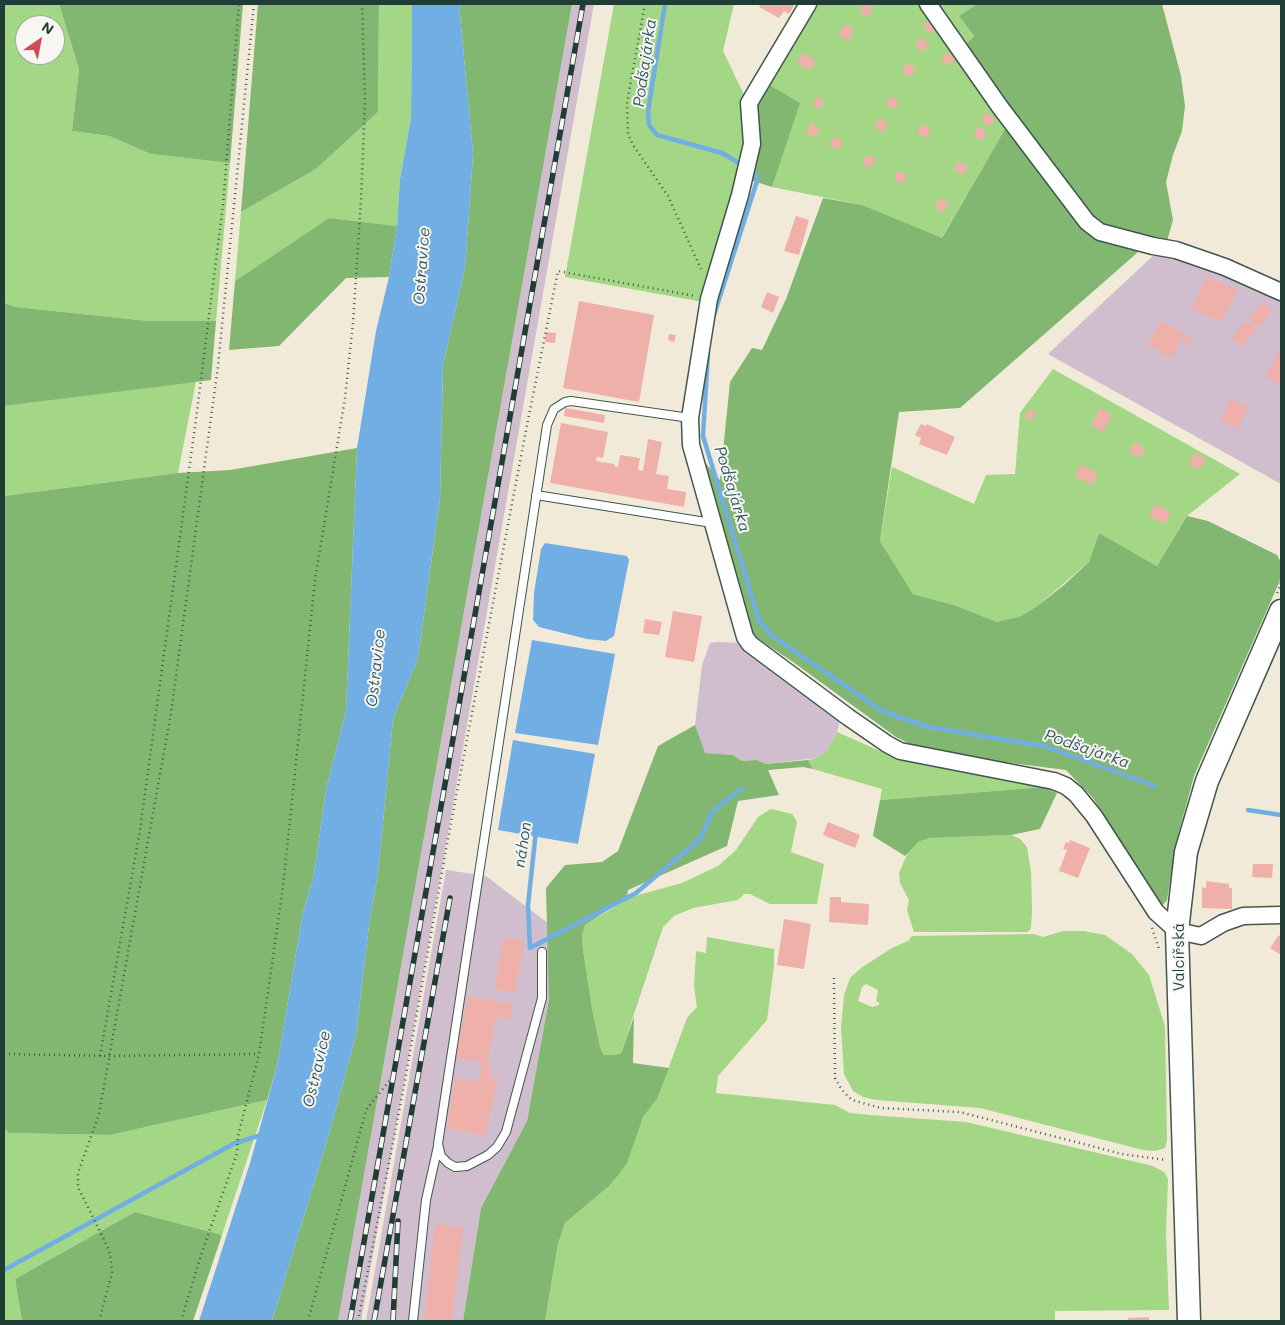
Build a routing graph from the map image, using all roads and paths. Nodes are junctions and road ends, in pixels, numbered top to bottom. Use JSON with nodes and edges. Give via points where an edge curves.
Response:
{"nodes":[{"id":1,"x":239,"y":4,"type":"edge"},
{"id":2,"x":254,"y":4,"type":"edge"},
{"id":3,"x":362,"y":4,"type":"edge"},
{"id":4,"x":645,"y":4,"type":"edge"},
{"id":5,"x":808,"y":4,"type":"edge"},
{"id":6,"x":928,"y":4,"type":"edge"},
{"id":7,"x":711,"y":291,"type":"junction"},
{"id":8,"x":1281,"y":292,"type":"edge"},
{"id":9,"x":690,"y":418,"type":"junction"},
{"id":10,"x":536,"y":496,"type":"junction"},
{"id":11,"x":712,"y":523,"type":"junction"},
{"id":12,"x":1281,"y":611,"type":"edge"},
{"id":13,"x":1281,"y":915,"type":"edge"},
{"id":14,"x":1177,"y":931,"type":"junction"},
{"id":15,"x":542,"y":952,"type":"dead end"},
{"id":16,"x":834,"y":978,"type":"dead end"},
{"id":17,"x":4,"y":1054,"type":"edge"},
{"id":18,"x":259,"y":1054,"type":"junction"},
{"id":19,"x":100,"y":1056,"type":"junction"},
{"id":20,"x":109,"y":1056,"type":"junction"},
{"id":21,"x":394,"y":1075,"type":"dead end"},
{"id":22,"x":438,"y":1144,"type":"junction"},
{"id":23,"x":1185,"y":1162,"type":"junction"},
{"id":24,"x":100,"y":1321,"type":"edge"},
{"id":25,"x":181,"y":1321,"type":"edge"},
{"id":26,"x":308,"y":1321,"type":"edge"},
{"id":27,"x":358,"y":1321,"type":"edge"},
{"id":28,"x":413,"y":1321,"type":"edge"},
{"id":29,"x":1189,"y":1321,"type":"edge"}],
"edges":[{"from":1,"to":19,"type":"path","via":[[223,205],[196,419],[140,830]]},
{"from":2,"to":20,"type":"path","via":[[218,366],[187,599],[171,713]]},
{"from":3,"to":18,"type":"path","via":[[364,112],[353,323],[345,398],[315,580],[283,887]]},
{"from":4,"to":7,"type":"path","via":[[626,103],[628,134],[668,196]]},
{"from":5,"to":7,"type":"street","via":[[750,103],[752,144],[749,160]]},
{"from":6,"to":8,"type":"street","via":[[1000,107],[1087,222],[1100,232],[1176,250]]},
{"from":7,"to":9,"type":"street"},
{"from":7,"to":27,"type":"path","via":[[558,271]]},
{"from":9,"to":10,"type":"lane","via":[[580,401],[565,402],[554,409],[547,425]]},
{"from":9,"to":11,"type":"street","via":[[691,445]]},
{"from":10,"to":11,"type":"lane"},
{"from":10,"to":22,"type":"lane"},
{"from":11,"to":14,"type":"street","via":[[740,624],[750,644],[848,717],[900,751],[1066,786],[1094,816],[1156,912]]},
{"from":12,"to":14,"type":"main road","name":"Valcířská","via":[[1207,780],[1186,852]]},
{"from":13,"to":14,"type":"street","via":[[1243,916],[1224,922],[1201,936]]},
{"from":14,"to":23,"type":"main road","name":"Valcířská"},
{"from":15,"to":22,"type":"lane","via":[[542,998],[506,1132],[488,1155],[462,1167],[448,1163],[441,1156]]},
{"from":16,"to":23,"type":"path","via":[[835,1078],[852,1100],[881,1108],[960,1112],[1122,1154]]},
{"from":17,"to":19,"type":"path"},
{"from":18,"to":20,"type":"path"},
{"from":18,"to":25,"type":"path","via":[[238,1136],[237,1154]]},
{"from":19,"to":20,"type":"path"},
{"from":20,"to":24,"type":"path","via":[[99,1114],[78,1173],[78,1187],[110,1256],[112,1273]]},
{"from":21,"to":26,"type":"path","via":[[366,1110]]},
{"from":22,"to":28,"type":"lane","via":[[426,1200]]},
{"from":23,"to":29,"type":"main road","name":"Valcířská"}]}
